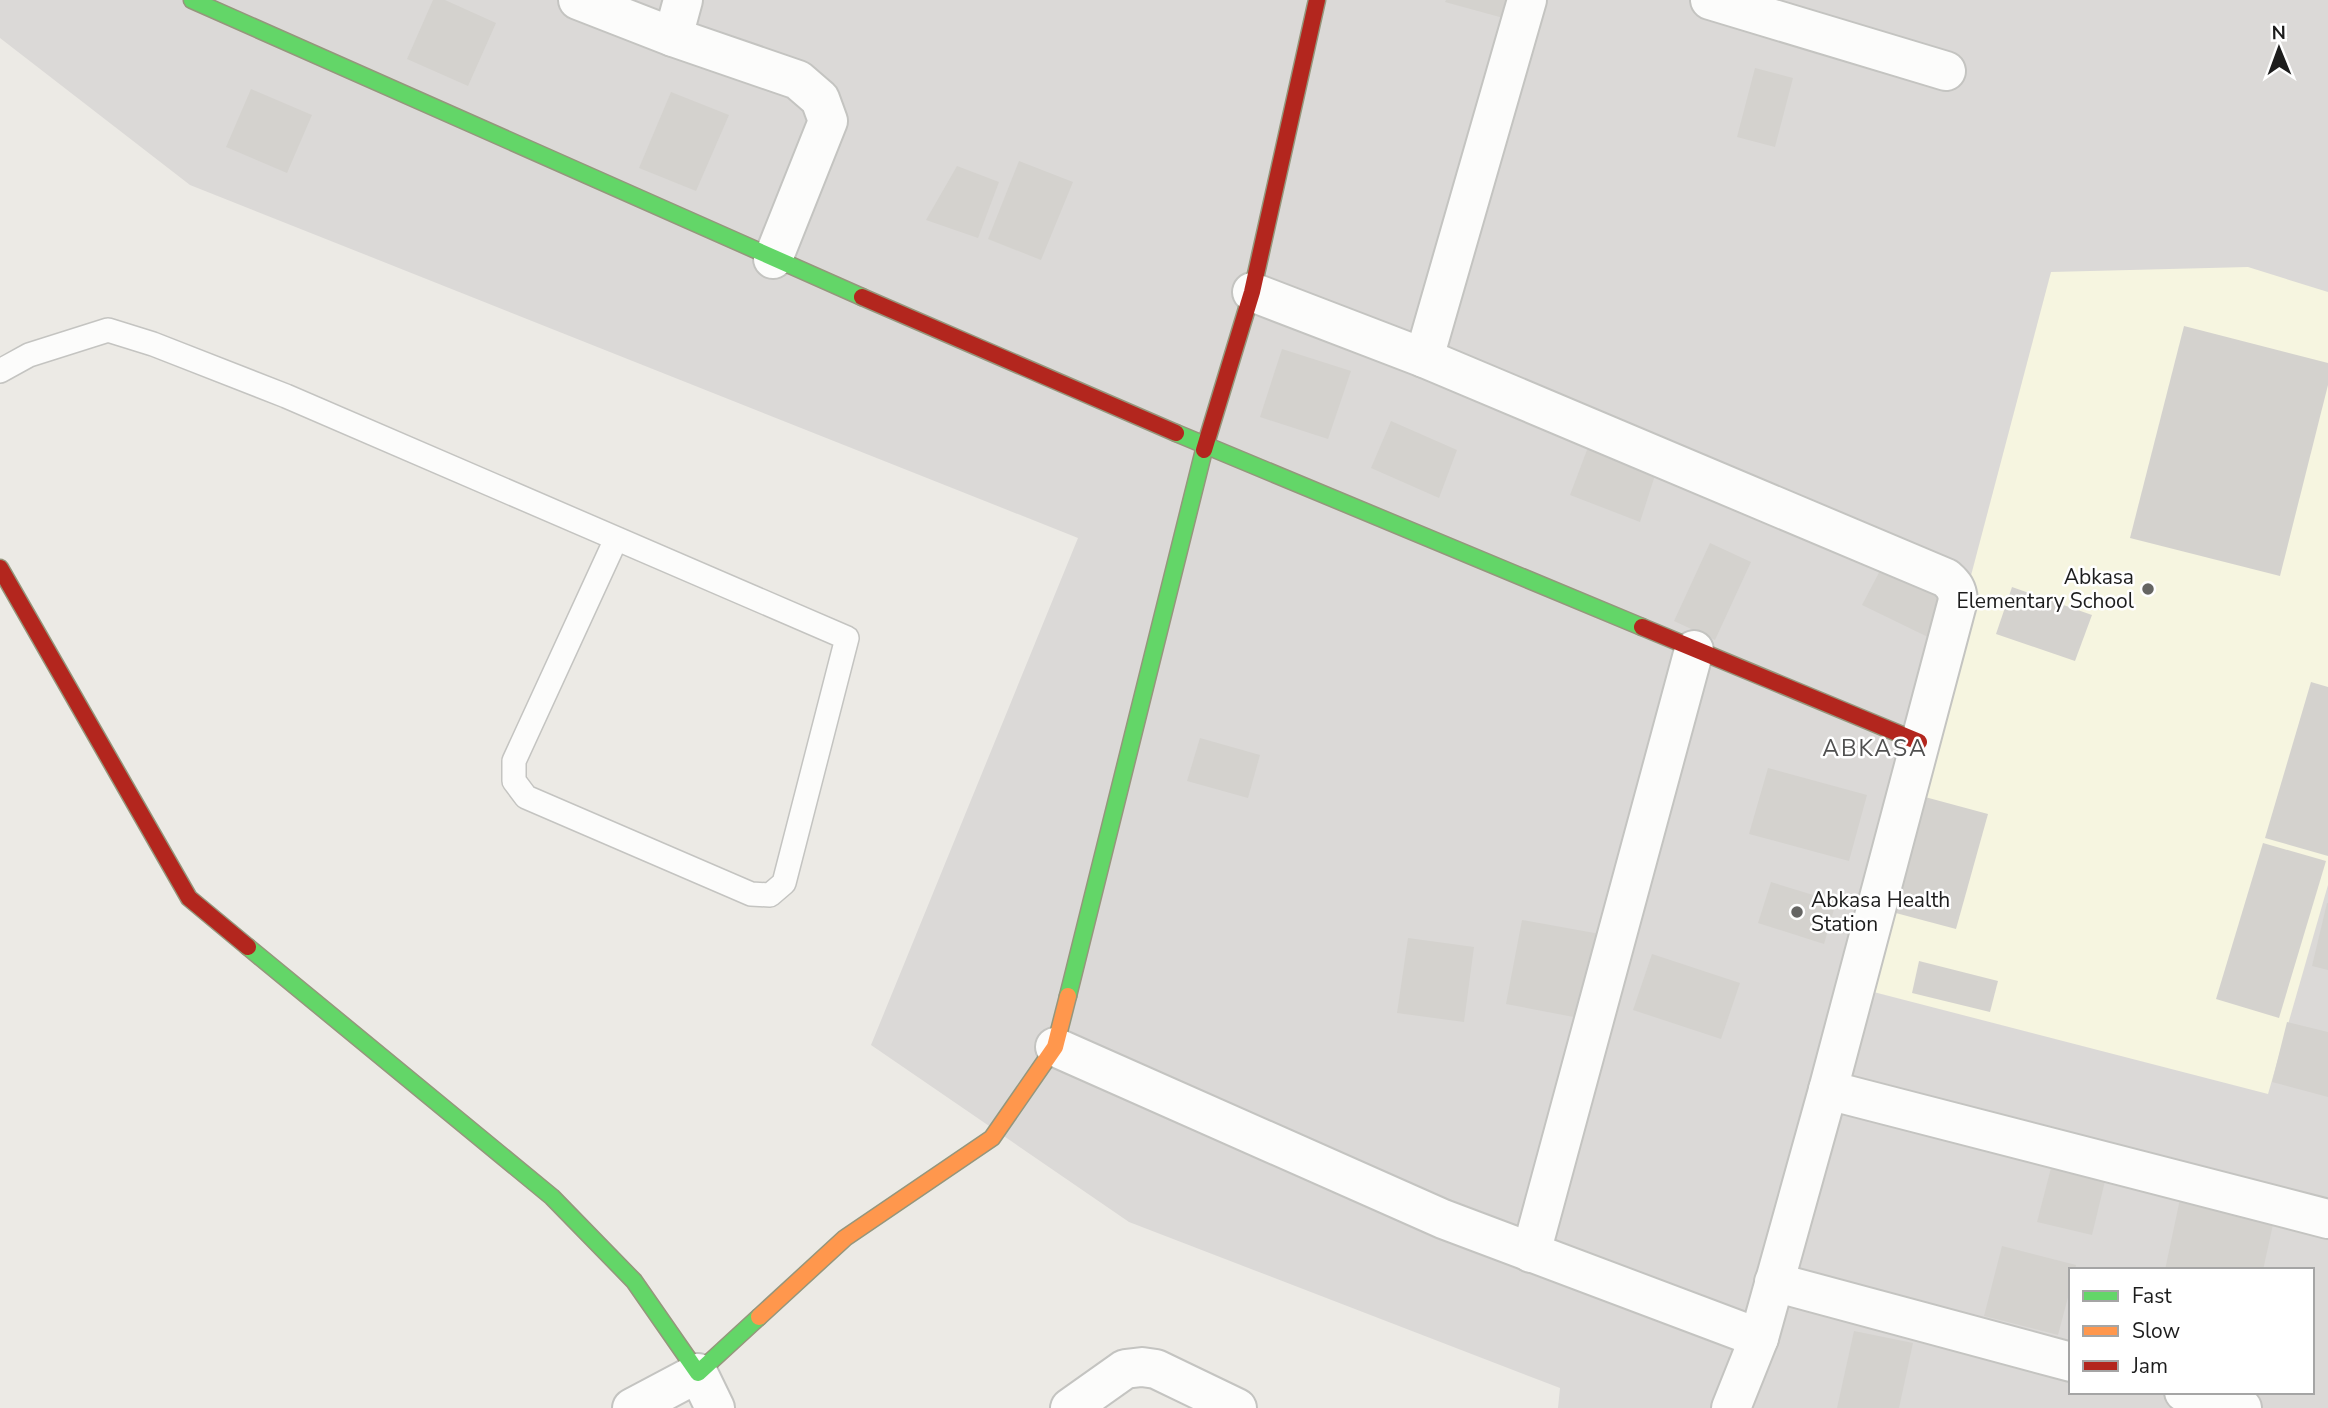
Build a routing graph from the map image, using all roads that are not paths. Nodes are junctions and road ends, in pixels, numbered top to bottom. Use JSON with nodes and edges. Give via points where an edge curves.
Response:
{"nodes":[{"id":1,"x":191,"y":0,"type":"edge"},
{"id":2,"x":578,"y":0,"type":"edge"},
{"id":3,"x":683,"y":0,"type":"edge"},
{"id":4,"x":1317,"y":0,"type":"edge"},
{"id":5,"x":1527,"y":0,"type":"edge"},
{"id":6,"x":1710,"y":0,"type":"edge"},
{"id":7,"x":673,"y":37,"type":"junction"},
{"id":8,"x":1946,"y":71,"type":"dead end"},
{"id":9,"x":773,"y":259,"type":"junction"},
{"id":10,"x":1252,"y":292,"type":"junction"},
{"id":11,"x":1424,"y":358,"type":"junction"},
{"id":12,"x":0,"y":371,"type":"edge"},
{"id":13,"x":1205,"y":445,"type":"junction"},
{"id":14,"x":616,"y":539,"type":"junction"},
{"id":15,"x":0,"y":568,"type":"edge"},
{"id":16,"x":1694,"y":650,"type":"junction"},
{"id":17,"x":1919,"y":742,"type":"junction"},
{"id":18,"x":1055,"y":1047,"type":"junction"},
{"id":19,"x":1828,"y":1090,"type":"junction"},
{"id":20,"x":2328,"y":1219,"type":"edge"},
{"id":21,"x":1531,"y":1253,"type":"junction"},
{"id":22,"x":1774,"y":1282,"type":"junction"},
{"id":23,"x":1759,"y":1338,"type":"junction"},
{"id":24,"x":2069,"y":1361,"type":"edge"},
{"id":25,"x":698,"y":1373,"type":"junction"},
{"id":26,"x":2191,"y":1394,"type":"edge"},
{"id":27,"x":632,"y":1408,"type":"edge"},
{"id":28,"x":715,"y":1408,"type":"edge"},
{"id":29,"x":1070,"y":1408,"type":"edge"},
{"id":30,"x":1237,"y":1408,"type":"edge"},
{"id":31,"x":1731,"y":1408,"type":"edge"},
{"id":32,"x":2242,"y":1408,"type":"edge"}],
"edges":[{"from":1,"to":9,"type":"street"},
{"from":2,"to":7,"type":"street"},
{"from":3,"to":7,"type":"street"},
{"from":4,"to":10,"type":"street"},
{"from":5,"to":11,"type":"street"},
{"from":6,"to":8,"type":"street"},
{"from":7,"to":9,"type":"street","via":[[798,80],[821,99],[828,121]]},
{"from":9,"to":13,"type":"street"},
{"from":10,"to":11,"type":"street"},
{"from":10,"to":13,"type":"street"},
{"from":11,"to":17,"type":"street","via":[[1954,584],[1958,600]]},
{"from":12,"to":14,"type":"lane","via":[[29,355],[107,331],[286,396]]},
{"from":13,"to":16,"type":"street"},
{"from":13,"to":18,"type":"street"},
{"from":14,"to":14,"type":"lane","via":[[514,761],[514,781],[526,797],[751,894],[770,895],[784,883],[847,638]]},
{"from":15,"to":25,"type":"street","via":[[189,898],[552,1197],[634,1281]]},
{"from":16,"to":17,"type":"street"},
{"from":16,"to":21,"type":"street"},
{"from":17,"to":19,"type":"street"},
{"from":18,"to":21,"type":"street","via":[[1443,1219]]},
{"from":18,"to":25,"type":"street","via":[[992,1138],[845,1238]]},
{"from":19,"to":20,"type":"street"},
{"from":19,"to":22,"type":"street"},
{"from":21,"to":23,"type":"street"},
{"from":22,"to":23,"type":"street"},
{"from":22,"to":24,"type":"street"},
{"from":23,"to":31,"type":"street"},
{"from":25,"to":27,"type":"street"},
{"from":25,"to":28,"type":"street"},
{"from":26,"to":32,"type":"street"},
{"from":29,"to":30,"type":"street","via":[[1125,1369],[1142,1367],[1156,1369]]}]}
